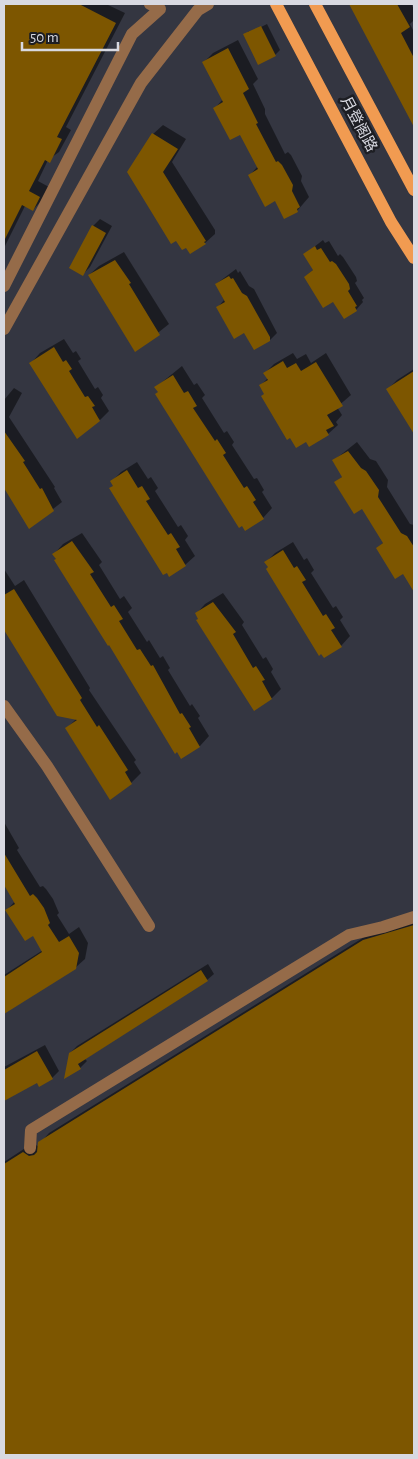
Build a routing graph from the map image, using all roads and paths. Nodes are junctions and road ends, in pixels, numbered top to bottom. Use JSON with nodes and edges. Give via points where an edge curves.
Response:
{"nodes":[{"id":1,"x":150,"y":4,"type":"edge"},
{"id":2,"x":208,"y":4,"type":"edge"},
{"id":3,"x":276,"y":4,"type":"edge"},
{"id":4,"x":315,"y":4,"type":"edge"},
{"id":5,"x":414,"y":190,"type":"edge"},
{"id":6,"x":414,"y":258,"type":"edge"},
{"id":7,"x":4,"y":286,"type":"edge"},
{"id":8,"x":4,"y":328,"type":"edge"},
{"id":9,"x":4,"y":706,"type":"edge"},
{"id":10,"x":414,"y":917,"type":"edge"},
{"id":11,"x":149,"y":926,"type":"dead end"},
{"id":12,"x":30,"y":1148,"type":"dead end"}],
"edges":[{"from":1,"to":7,"type":"street","via":[[160,9],[132,34]]},
{"from":2,"to":8,"type":"street","via":[[198,10],[141,83]]},
{"from":3,"to":6,"type":"main road","name":"月登阁路","via":[[391,222]]},
{"from":4,"to":5,"type":"main road","name":"月登阁路"},
{"from":9,"to":11,"type":"street","via":[[48,766]]},
{"from":10,"to":12,"type":"street","via":[[349,935],[31,1130]]}]}
